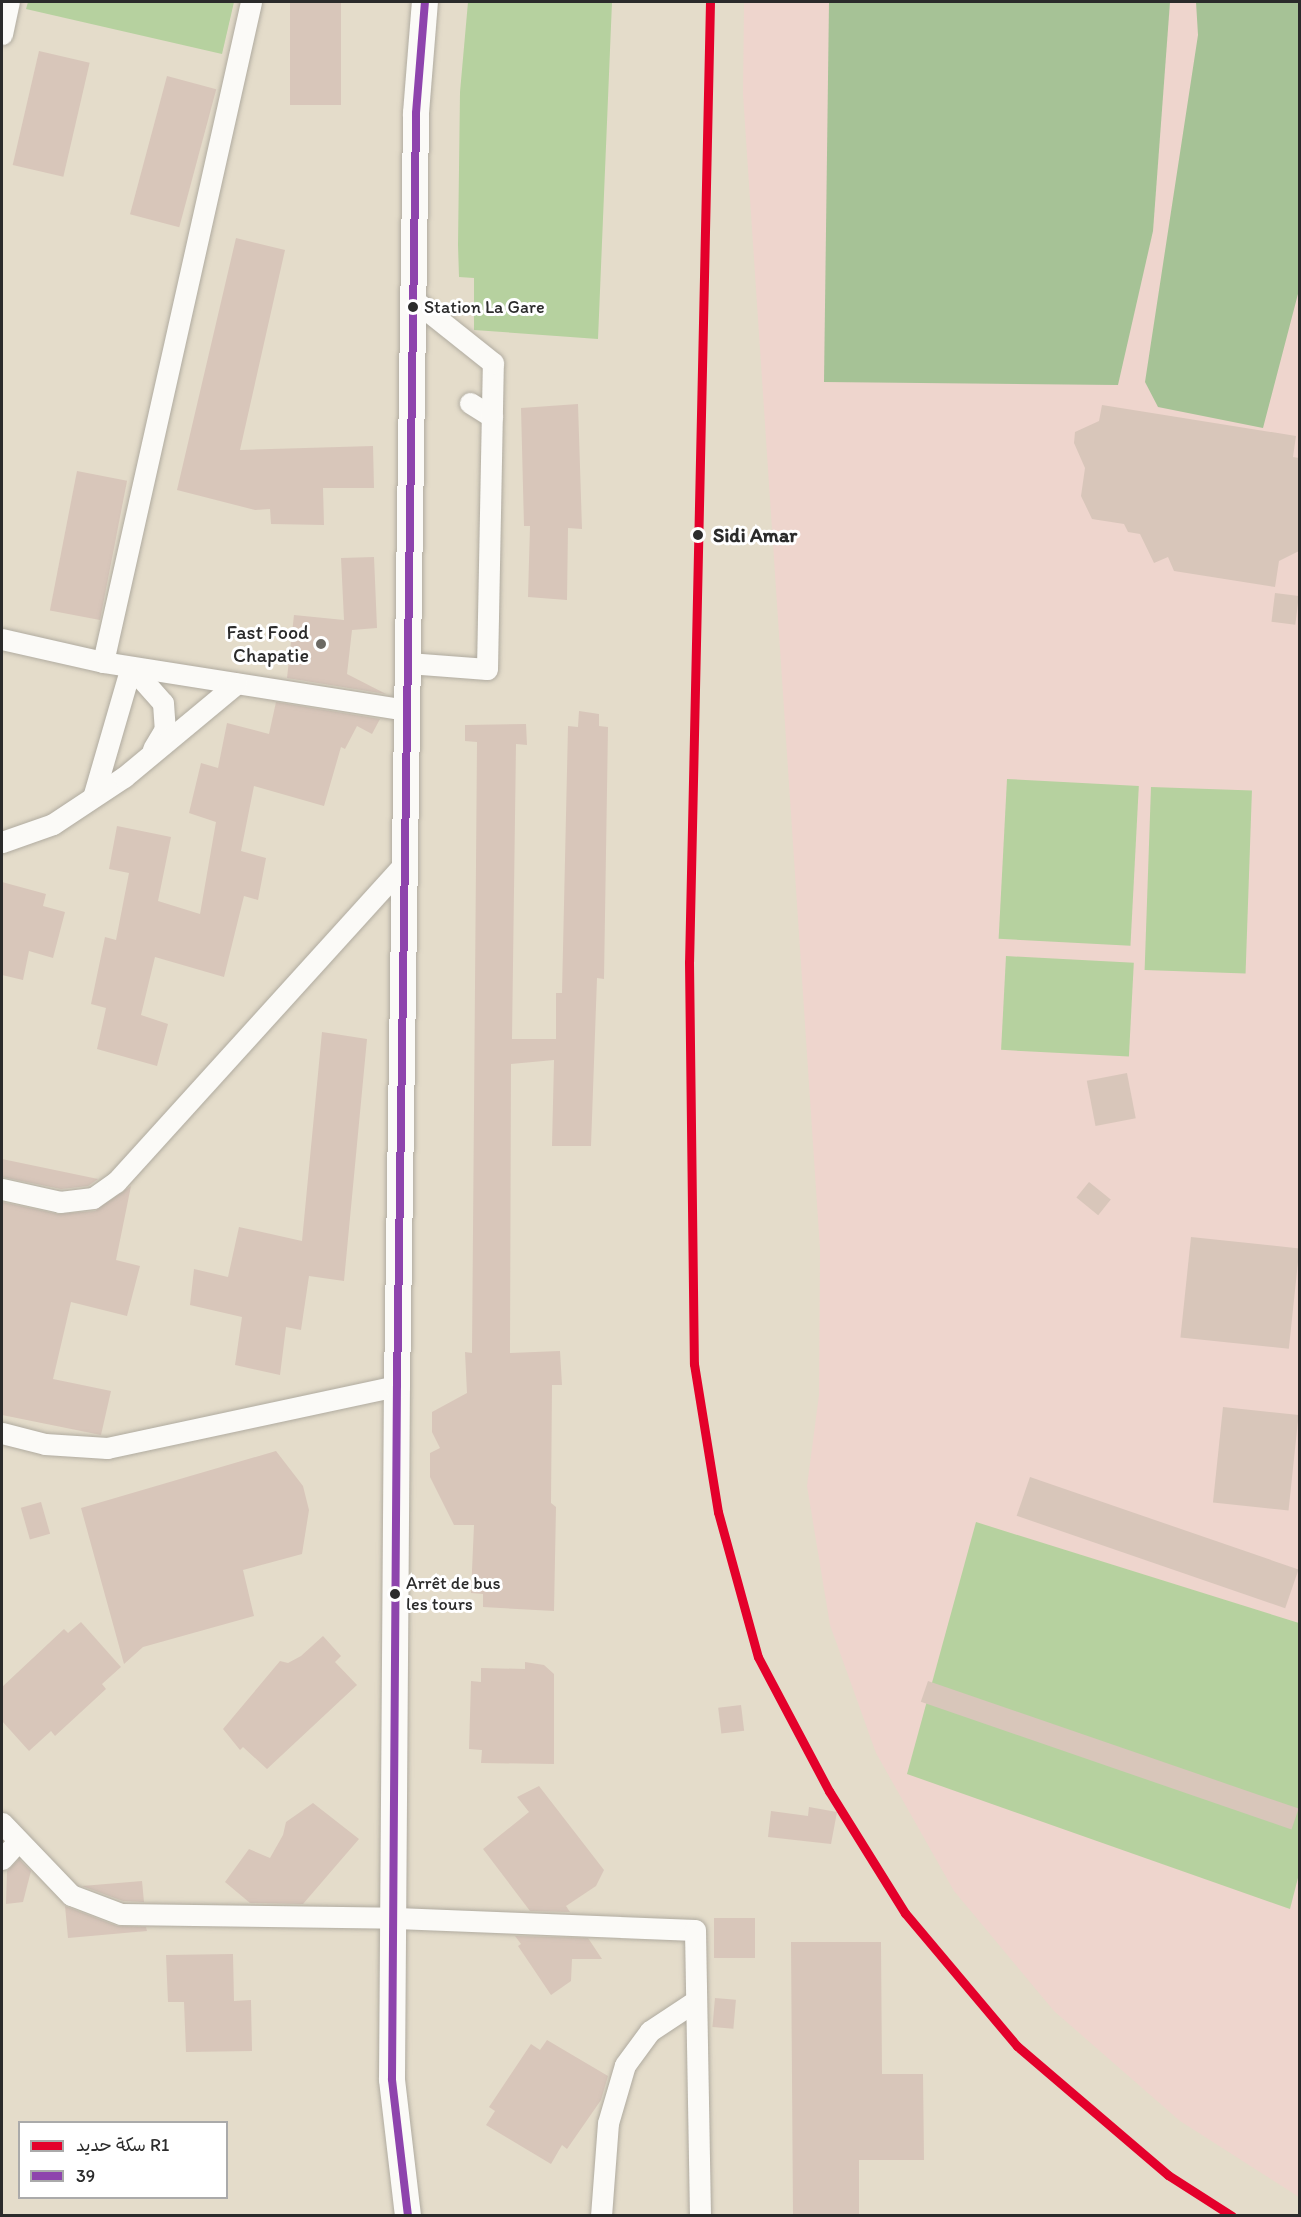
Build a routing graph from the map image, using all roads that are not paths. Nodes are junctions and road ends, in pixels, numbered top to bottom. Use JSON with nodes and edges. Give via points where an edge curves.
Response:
{"nodes":[{"id":1,"x":9,"y":2,"type":"edge"},
{"id":2,"x":251,"y":2,"type":"edge"},
{"id":3,"x":424,"y":2,"type":"edge"},
{"id":4,"x":2,"y":33,"type":"edge"},
{"id":5,"x":414,"y":300,"type":"junction"},
{"id":6,"x":470,"y":404,"type":"dead end"},
{"id":7,"x":492,"y":417,"type":"junction"},
{"id":8,"x":2,"y":639,"type":"edge"},
{"id":9,"x":103,"y":662,"type":"junction"},
{"id":10,"x":408,"y":663,"type":"junction"},
{"id":11,"x":130,"y":667,"type":"junction"},
{"id":12,"x":237,"y":684,"type":"junction"},
{"id":13,"x":408,"y":710,"type":"junction"},
{"id":14,"x":145,"y":762,"type":"junction"},
{"id":15,"x":94,"y":794,"type":"junction"},
{"id":16,"x":2,"y":842,"type":"edge"},
{"id":17,"x":404,"y":864,"type":"junction"},
{"id":18,"x":2,"y":1189,"type":"edge"},
{"id":19,"x":397,"y":1386,"type":"junction"},
{"id":20,"x":2,"y":1433,"type":"edge"},
{"id":21,"x":2,"y":1823,"type":"edge"},
{"id":22,"x":18,"y":1841,"type":"junction"},
{"id":23,"x":2,"y":1859,"type":"edge"},
{"id":24,"x":396,"y":1918,"type":"junction"},
{"id":25,"x":694,"y":2002,"type":"junction"},
{"id":26,"x":408,"y":2216,"type":"edge"},
{"id":27,"x":601,"y":2216,"type":"edge"},
{"id":28,"x":700,"y":2216,"type":"edge"}],
"edges":[{"from":1,"to":4,"type":"street"},
{"from":2,"to":9,"type":"street"},
{"from":3,"to":5,"type":"street","via":[[416,113]]},
{"from":5,"to":7,"type":"street","via":[[493,363]]},
{"from":5,"to":10,"type":"street"},
{"from":6,"to":7,"type":"street"},
{"from":7,"to":10,"type":"street","via":[[480,569],[487,669]]},
{"from":8,"to":9,"type":"street"},
{"from":9,"to":11,"type":"street"},
{"from":10,"to":13,"type":"street"},
{"from":11,"to":12,"type":"street"},
{"from":11,"to":14,"type":"street","via":[[163,703],[165,729]]},
{"from":11,"to":15,"type":"street"},
{"from":12,"to":13,"type":"street"},
{"from":12,"to":14,"type":"street"},
{"from":13,"to":17,"type":"street"},
{"from":14,"to":15,"type":"street"},
{"from":15,"to":16,"type":"street","via":[[53,824]]},
{"from":17,"to":18,"type":"street","via":[[116,1182],[93,1198],[60,1202]]},
{"from":17,"to":19,"type":"street"},
{"from":19,"to":20,"type":"street","via":[[107,1448],[45,1444]]},
{"from":19,"to":24,"type":"street"},
{"from":21,"to":22,"type":"street"},
{"from":22,"to":23,"type":"street"},
{"from":22,"to":24,"type":"street","via":[[71,1895],[122,1914]]},
{"from":24,"to":25,"type":"street","via":[[695,1930]]},
{"from":24,"to":26,"type":"street","via":[[392,2079]]},
{"from":25,"to":27,"type":"street","via":[[650,2031],[625,2065],[608,2124]]},
{"from":25,"to":28,"type":"street"}]}
